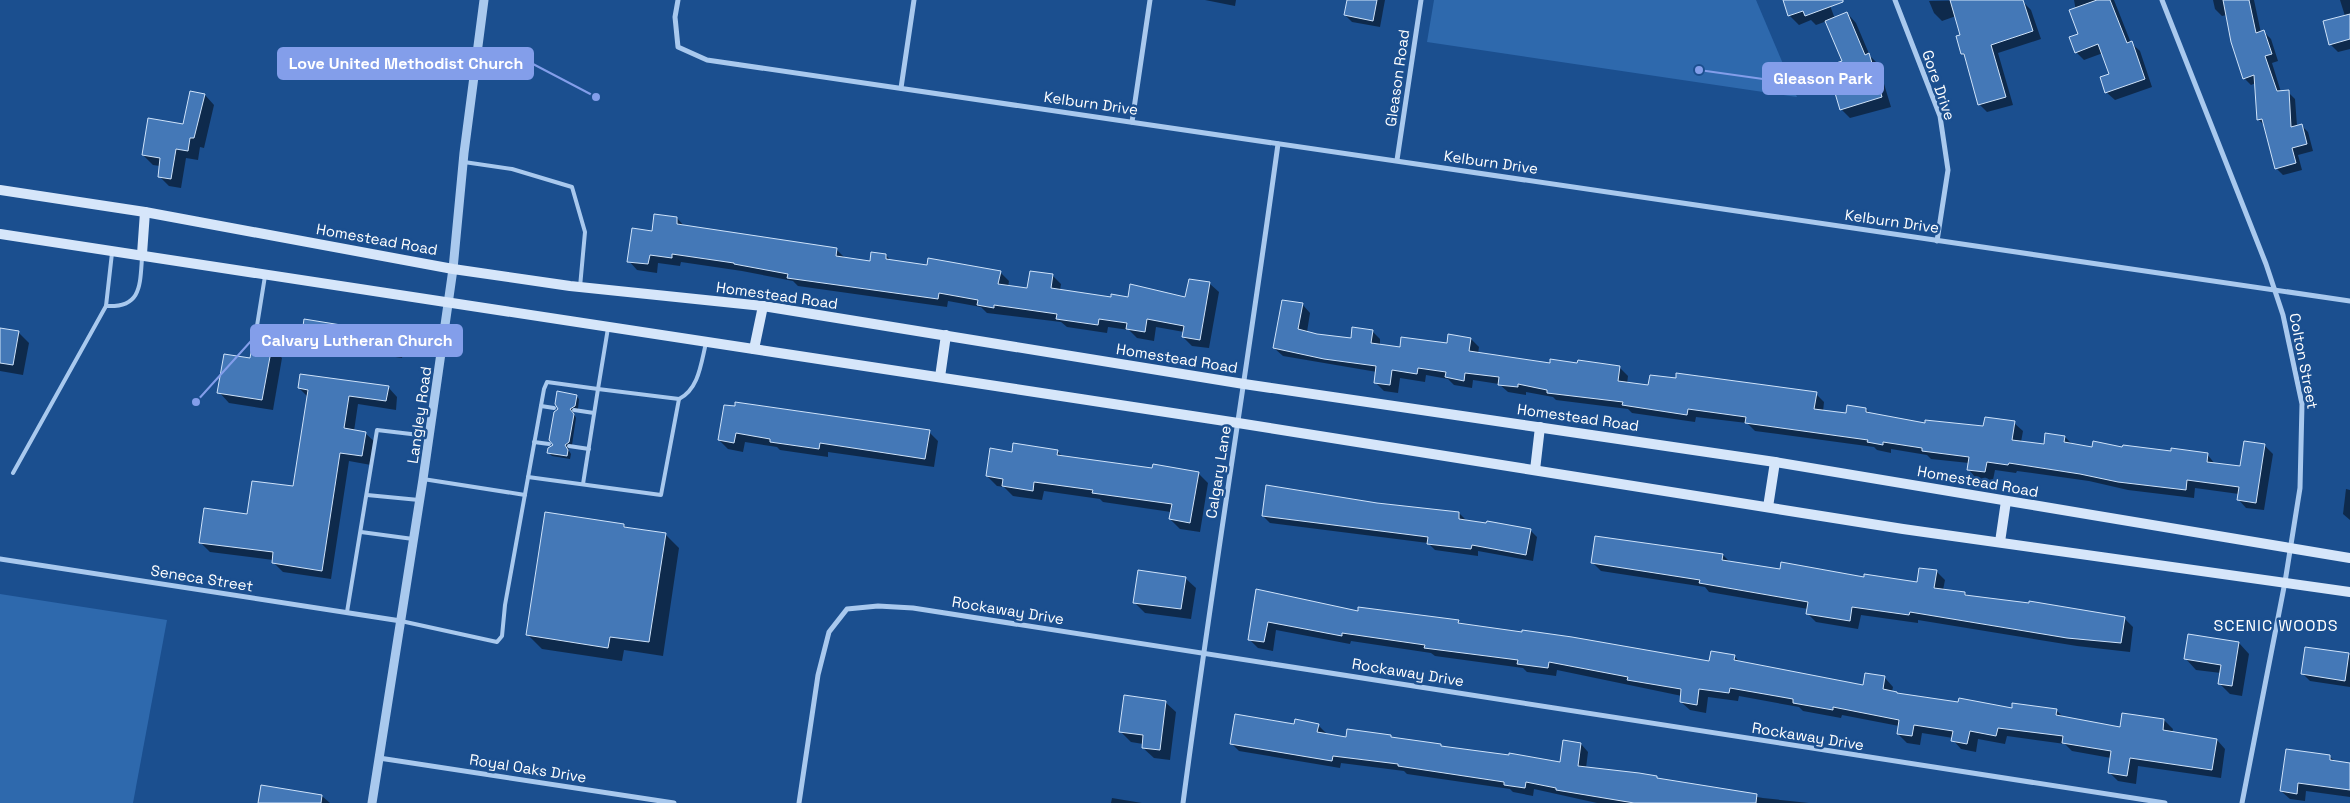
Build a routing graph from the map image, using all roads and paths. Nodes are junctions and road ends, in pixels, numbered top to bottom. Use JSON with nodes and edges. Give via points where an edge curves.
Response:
{"nodes":[{"id":1,"x":484,"y":0,"type":"edge"},
{"id":2,"x":678,"y":0,"type":"edge"},
{"id":3,"x":914,"y":0,"type":"edge"},
{"id":4,"x":1150,"y":0,"type":"edge"},
{"id":5,"x":1421,"y":0,"type":"edge"},
{"id":6,"x":1895,"y":0,"type":"edge"},
{"id":7,"x":2162,"y":0,"type":"edge"},
{"id":8,"x":901,"y":88,"type":"junction"},
{"id":9,"x":1132,"y":122,"type":"junction"},
{"id":10,"x":1278,"y":144,"type":"junction"},
{"id":11,"x":1397,"y":160,"type":"junction"},
{"id":12,"x":463,"y":162,"type":"junction"},
{"id":13,"x":0,"y":190,"type":"edge"},
{"id":14,"x":144,"y":212,"type":"junction"},
{"id":15,"x":0,"y":234,"type":"edge"},
{"id":16,"x":1937,"y":241,"type":"junction"},
{"id":17,"x":112,"y":251,"type":"junction"},
{"id":18,"x":142,"y":254,"type":"junction"},
{"id":19,"x":453,"y":269,"type":"junction"},
{"id":20,"x":266,"y":274,"type":"junction"},
{"id":21,"x":580,"y":287,"type":"junction"},
{"id":22,"x":2275,"y":289,"type":"junction"},
{"id":23,"x":448,"y":301,"type":"junction"},
{"id":24,"x":2350,"y":301,"type":"edge"},
{"id":25,"x":106,"y":306,"type":"junction"},
{"id":26,"x":762,"y":306,"type":"junction"},
{"id":27,"x":608,"y":326,"type":"junction"},
{"id":28,"x":256,"y":332,"type":"dead end"},
{"id":29,"x":946,"y":335,"type":"junction"},
{"id":30,"x":706,"y":341,"type":"junction"},
{"id":31,"x":754,"y":349,"type":"junction"},
{"id":32,"x":940,"y":377,"type":"junction"},
{"id":33,"x":1244,"y":384,"type":"junction"},
{"id":34,"x":598,"y":389,"type":"junction"},
{"id":35,"x":678,"y":399,"type":"junction"},
{"id":36,"x":541,"y":406,"type":"junction"},
{"id":37,"x":554,"y":408,"type":"dead end"},
{"id":38,"x":574,"y":410,"type":"dead end"},
{"id":39,"x":594,"y":413,"type":"junction"},
{"id":40,"x":1238,"y":424,"type":"junction"},
{"id":41,"x":1540,"y":427,"type":"junction"},
{"id":42,"x":430,"y":436,"type":"junction"},
{"id":43,"x":534,"y":442,"type":"junction"},
{"id":44,"x":549,"y":444,"type":"dead end"},
{"id":45,"x":569,"y":446,"type":"dead end"},
{"id":46,"x":588,"y":449,"type":"junction"},
{"id":47,"x":1775,"y":462,"type":"junction"},
{"id":48,"x":1535,"y":470,"type":"junction"},
{"id":49,"x":13,"y":474,"type":"dead end"},
{"id":50,"x":528,"y":477,"type":"junction"},
{"id":51,"x":423,"y":479,"type":"junction"},
{"id":52,"x":583,"y":484,"type":"junction"},
{"id":53,"x":367,"y":495,"type":"junction"},
{"id":54,"x":525,"y":495,"type":"junction"},
{"id":55,"x":420,"y":500,"type":"junction"},
{"id":56,"x":2006,"y":501,"type":"junction"},
{"id":57,"x":1768,"y":508,"type":"junction"},
{"id":58,"x":361,"y":532,"type":"junction"},
{"id":59,"x":414,"y":539,"type":"junction"},
{"id":60,"x":2000,"y":542,"type":"junction"},
{"id":61,"x":2290,"y":549,"type":"junction"},
{"id":62,"x":2350,"y":558,"type":"edge"},
{"id":63,"x":0,"y":559,"type":"edge"},
{"id":64,"x":2285,"y":582,"type":"junction"},
{"id":65,"x":2350,"y":592,"type":"edge"},
{"id":66,"x":347,"y":612,"type":"junction"},
{"id":67,"x":401,"y":621,"type":"junction"},
{"id":68,"x":1203,"y":652,"type":"junction"},
{"id":69,"x":380,"y":758,"type":"junction"},
{"id":70,"x":372,"y":803,"type":"edge"},
{"id":71,"x":674,"y":803,"type":"edge"},
{"id":72,"x":799,"y":803,"type":"edge"},
{"id":73,"x":1183,"y":803,"type":"edge"},
{"id":74,"x":2165,"y":803,"type":"edge"},
{"id":75,"x":2242,"y":803,"type":"edge"}],
"edges":[{"from":1,"to":12,"type":"street","name":"Langley Road"},
{"from":2,"to":8,"type":"street","name":"Kelburn Drive","via":[[675,17],[678,47],[708,60]]},
{"from":3,"to":8,"type":"street"},
{"from":4,"to":9,"type":"street"},
{"from":5,"to":11,"type":"street","name":"Gleason Road"},
{"from":6,"to":16,"type":"street","name":"Gore Drive","via":[[1940,116],[1948,170]]},
{"from":7,"to":22,"type":"street","name":"Colton Street"},
{"from":8,"to":9,"type":"street","name":"Kelburn Drive"},
{"from":9,"to":10,"type":"street","name":"Kelburn Drive"},
{"from":10,"to":11,"type":"street","name":"Kelburn Drive"},
{"from":10,"to":33,"type":"street","name":"Calgary Lane"},
{"from":11,"to":16,"type":"street","name":"Kelburn Drive"},
{"from":12,"to":19,"type":"street","name":"Langley Road"},
{"from":12,"to":21,"type":"lane","via":[[512,169],[572,188],[584,232]]},
{"from":13,"to":14,"type":"main road","name":"Homestead Road"},
{"from":14,"to":18,"type":"main road"},
{"from":14,"to":19,"type":"main road","name":"Homestead Road"},
{"from":15,"to":17,"type":"main road"},
{"from":16,"to":22,"type":"street","name":"Kelburn Drive"},
{"from":17,"to":18,"type":"main road"},
{"from":17,"to":25,"type":"lane"},
{"from":18,"to":20,"type":"main road"},
{"from":18,"to":25,"type":"lane","via":[[140,286],[129,302],[121,307]]},
{"from":19,"to":21,"type":"main road","name":"Homestead Road"},
{"from":19,"to":23,"type":"street","name":"Langley Road"},
{"from":20,"to":23,"type":"main road"},
{"from":20,"to":28,"type":"lane"},
{"from":21,"to":26,"type":"main road","name":"Homestead Road"},
{"from":22,"to":24,"type":"street","name":"Kelburn Drive"},
{"from":22,"to":61,"type":"street","name":"Colton Street","via":[[2302,404],[2300,488]]},
{"from":23,"to":27,"type":"main road"},
{"from":23,"to":42,"type":"street","name":"Langley Road"},
{"from":25,"to":49,"type":"lane"},
{"from":26,"to":29,"type":"main road","name":"Homestead Road"},
{"from":26,"to":31,"type":"main road"},
{"from":27,"to":30,"type":"main road"},
{"from":27,"to":34,"type":"lane"},
{"from":29,"to":32,"type":"main road"},
{"from":29,"to":33,"type":"main road","name":"Homestead Road"},
{"from":30,"to":31,"type":"main road"},
{"from":30,"to":35,"type":"lane","via":[[698,378],[686,395]]},
{"from":31,"to":32,"type":"main road"},
{"from":32,"to":40,"type":"main road"},
{"from":33,"to":40,"type":"street","name":"Calgary Lane"},
{"from":33,"to":41,"type":"main road","name":"Homestead Road"},
{"from":34,"to":35,"type":"lane"},
{"from":34,"to":36,"type":"lane","via":[[547,382]]},
{"from":34,"to":39,"type":"lane"},
{"from":35,"to":52,"type":"lane","via":[[661,495]]},
{"from":36,"to":37,"type":"lane"},
{"from":36,"to":43,"type":"lane"},
{"from":38,"to":39,"type":"lane"},
{"from":39,"to":46,"type":"lane"},
{"from":40,"to":48,"type":"main road"},
{"from":40,"to":68,"type":"street","name":"Calgary Lane"},
{"from":41,"to":47,"type":"main road","name":"Homestead Road"},
{"from":41,"to":48,"type":"main road"},
{"from":42,"to":51,"type":"street","name":"Langley Road"},
{"from":42,"to":53,"type":"lane","via":[[377,430]]},
{"from":43,"to":44,"type":"lane"},
{"from":43,"to":50,"type":"lane"},
{"from":45,"to":46,"type":"lane"},
{"from":46,"to":52,"type":"lane"},
{"from":47,"to":56,"type":"main road","name":"Homestead Road"},
{"from":47,"to":57,"type":"main road"},
{"from":48,"to":57,"type":"main road"},
{"from":50,"to":52,"type":"lane"},
{"from":50,"to":54,"type":"lane"},
{"from":51,"to":54,"type":"lane"},
{"from":51,"to":55,"type":"street","name":"Langley Road"},
{"from":53,"to":55,"type":"lane"},
{"from":53,"to":58,"type":"lane"},
{"from":54,"to":67,"type":"lane","via":[[502,636],[497,642]]},
{"from":55,"to":59,"type":"street","name":"Langley Road"},
{"from":56,"to":60,"type":"main road"},
{"from":56,"to":61,"type":"main road","name":"Homestead Road"},
{"from":57,"to":60,"type":"main road"},
{"from":58,"to":59,"type":"lane"},
{"from":58,"to":66,"type":"lane"},
{"from":59,"to":67,"type":"street","name":"Langley Road"},
{"from":60,"to":64,"type":"main road"},
{"from":61,"to":62,"type":"main road","name":"Homestead Road"},
{"from":61,"to":64,"type":"street","name":"Colton Street"},
{"from":63,"to":66,"type":"street","name":"Seneca Street"},
{"from":64,"to":65,"type":"main road"},
{"from":64,"to":75,"type":"street","name":"Colton Street"},
{"from":66,"to":67,"type":"street","name":"Seneca Street"},
{"from":67,"to":69,"type":"street","name":"Langley Road"},
{"from":68,"to":72,"type":"street","name":"Rockaway Drive","via":[[913,608],[878,606],[847,609],[829,632],[822,658]]},
{"from":68,"to":73,"type":"street","name":"Calgary Lane"},
{"from":68,"to":74,"type":"street","name":"Rockaway Drive"},
{"from":69,"to":70,"type":"street","name":"Langley Road"},
{"from":69,"to":71,"type":"street","name":"Royal Oaks Drive"}]}
